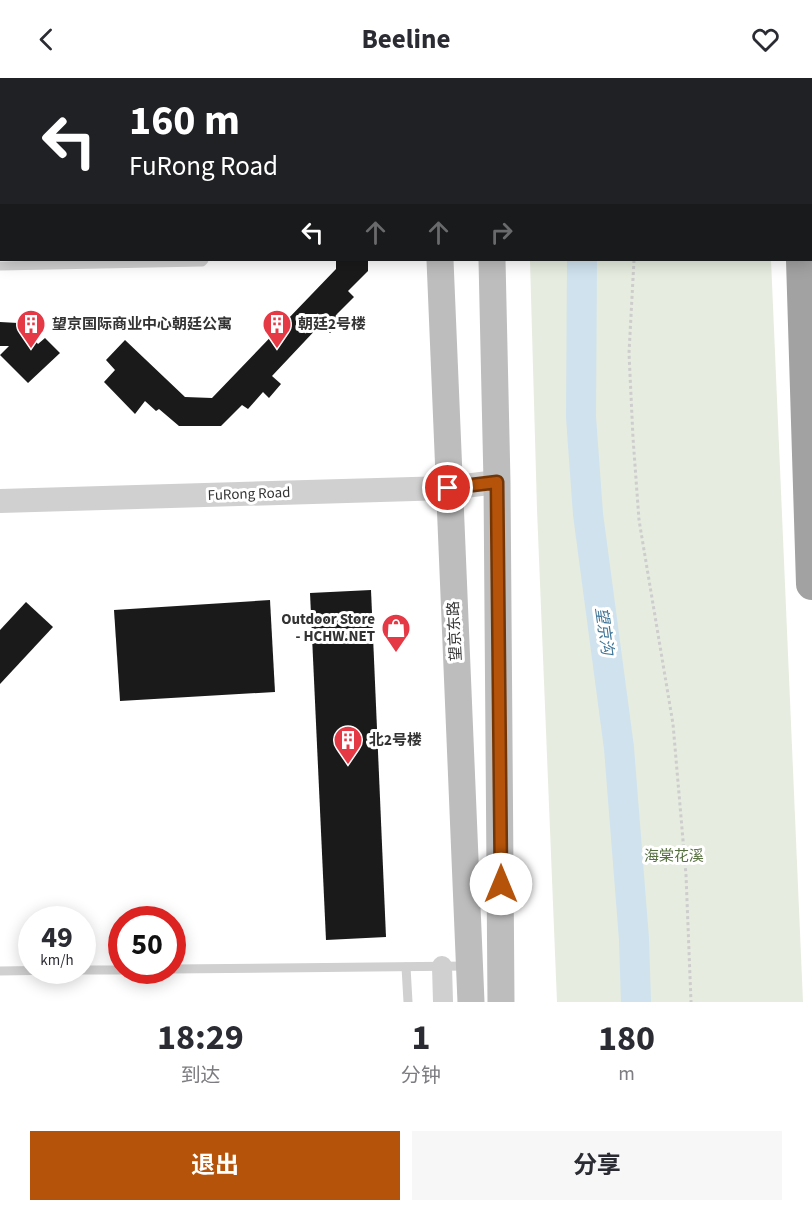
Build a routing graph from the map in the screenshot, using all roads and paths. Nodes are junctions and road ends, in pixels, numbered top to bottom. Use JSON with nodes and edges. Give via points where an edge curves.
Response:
{"nodes":[{"id":1,"x":203,"y":261,"type":"edge"},
{"id":2,"x":440,"y":261,"type":"edge"},
{"id":3,"x":492,"y":261,"type":"edge"},
{"id":4,"x":634,"y":261,"type":"edge"},
{"id":5,"x":802,"y":261,"type":"edge"},
{"id":6,"x":0,"y":266,"type":"edge"},
{"id":7,"x":497,"y":482,"type":"junction"},
{"id":8,"x":448,"y":488,"type":"junction"},
{"id":9,"x":0,"y":501,"type":"edge"},
{"id":10,"x":812,"y":584,"type":"edge"},
{"id":11,"x":442,"y":966,"type":"junction"},
{"id":12,"x":470,"y":966,"type":"junction"},
{"id":13,"x":406,"y":967,"type":"junction"},
{"id":14,"x":186,"y":969,"type":"edge"},
{"id":15,"x":0,"y":971,"type":"edge"},
{"id":16,"x":18,"y":971,"type":"edge"},
{"id":17,"x":408,"y":1002,"type":"edge"},
{"id":18,"x":443,"y":1002,"type":"edge"},
{"id":19,"x":471,"y":1002,"type":"edge"},
{"id":20,"x":501,"y":1002,"type":"edge"},
{"id":21,"x":691,"y":1002,"type":"edge"}],
"edges":[{"from":1,"to":6,"type":"lane"},
{"from":2,"to":8,"type":"main road","name":"望京东路"},
{"from":3,"to":7,"type":"main road"},
{"from":4,"to":21,"type":"path","via":[[629,353],[639,520],[673,724],[686,875]]},
{"from":5,"to":10,"type":"highway"},
{"from":7,"to":8,"type":"street","name":"FuRong Road"},
{"from":7,"to":20,"type":"main road"},
{"from":8,"to":9,"type":"street","name":"FuRong Road"},
{"from":8,"to":12,"type":"main road","name":"望京东路"},
{"from":11,"to":12,"type":"lane"},
{"from":11,"to":13,"type":"lane"},
{"from":11,"to":18,"type":"street"},
{"from":12,"to":19,"type":"main road","name":"望京东路"},
{"from":13,"to":14,"type":"lane"},
{"from":13,"to":17,"type":"lane"},
{"from":15,"to":16,"type":"lane"}]}
